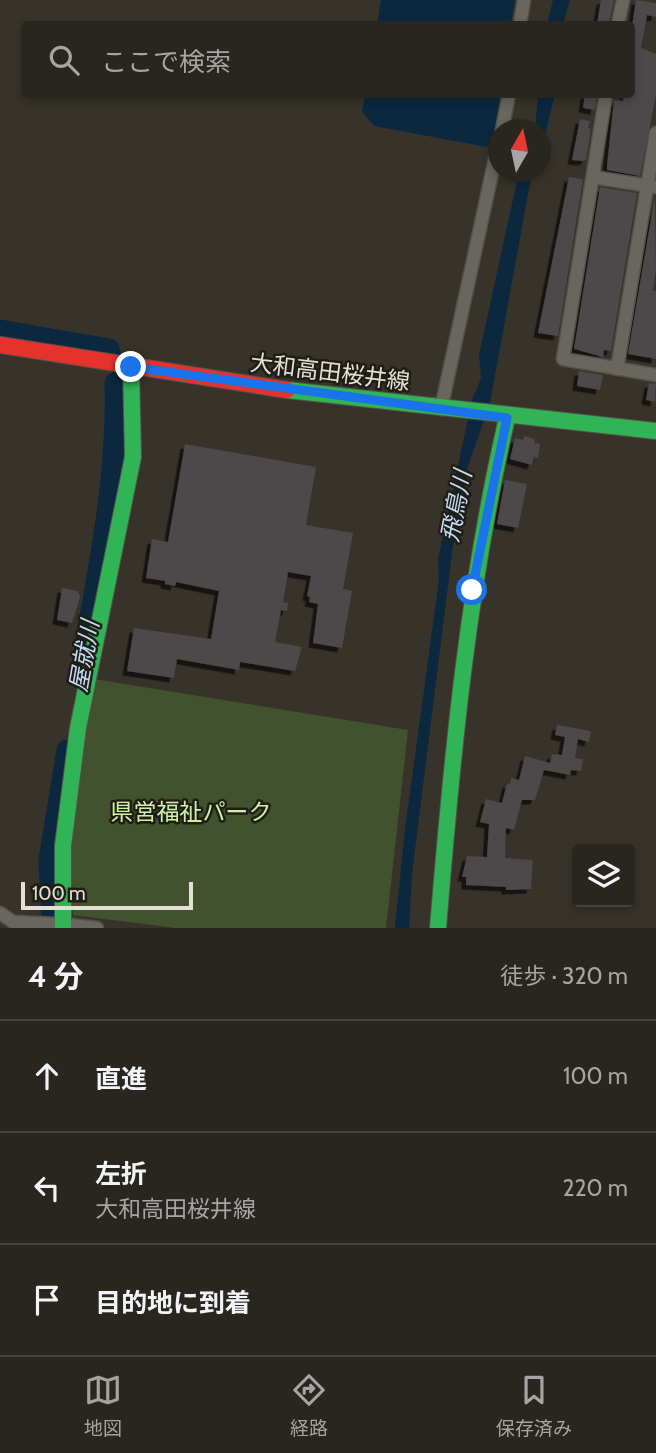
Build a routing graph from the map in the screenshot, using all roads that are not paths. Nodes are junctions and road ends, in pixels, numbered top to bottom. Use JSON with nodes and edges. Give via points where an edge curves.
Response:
{"nodes":[{"id":1,"x":524,"y":0,"type":"edge"},
{"id":2,"x":622,"y":0,"type":"edge"},
{"id":3,"x":520,"y":21,"type":"edge"},
{"id":4,"x":618,"y":21,"type":"edge"},
{"id":5,"x":508,"y":98,"type":"edge"},
{"id":6,"x":606,"y":98,"type":"edge"},
{"id":7,"x":504,"y":119,"type":"edge"},
{"id":8,"x":656,"y":133,"type":"edge"},
{"id":9,"x":593,"y":177,"type":"junction"},
{"id":10,"x":491,"y":182,"type":"edge"},
{"id":11,"x":652,"y":186,"type":"edge"},
{"id":12,"x":0,"y":345,"type":"edge"},
{"id":13,"x":131,"y":367,"type":"junction"},
{"id":14,"x":617,"y":369,"type":"junction"},
{"id":15,"x":656,"y":375,"type":"edge"},
{"id":16,"x":444,"y":409,"type":"junction"},
{"id":17,"x":504,"y":418,"type":"junction"},
{"id":18,"x":656,"y":431,"type":"edge"},
{"id":19,"x":0,"y":913,"type":"edge"},
{"id":20,"x":58,"y":925,"type":"edge"},
{"id":21,"x":97,"y":928,"type":"edge"},
{"id":22,"x":438,"y":928,"type":"edge"}],
"edges":[{"from":1,"to":3,"type":"street"},
{"from":2,"to":4,"type":"street"},
{"from":5,"to":7,"type":"street"},
{"from":6,"to":9,"type":"street"},
{"from":8,"to":11,"type":"street"},
{"from":9,"to":11,"type":"street"},
{"from":9,"to":14,"type":"street","via":[[563,359]]},
{"from":10,"to":16,"type":"street"},
{"from":11,"to":14,"type":"street"},
{"from":12,"to":13,"type":"street","name":"大和高田桜井線"},
{"from":13,"to":16,"type":"street","name":"大和高田桜井線"},
{"from":13,"to":20,"type":"street","via":[[133,457],[78,728]]},
{"from":14,"to":15,"type":"street"},
{"from":16,"to":17,"type":"street","name":"大和高田桜井線"},
{"from":17,"to":18,"type":"street","name":"大和高田桜井線"},
{"from":17,"to":22,"type":"street","via":[[472,590]]},
{"from":19,"to":20,"type":"street","via":[[13,922]]},
{"from":20,"to":21,"type":"street"}]}
